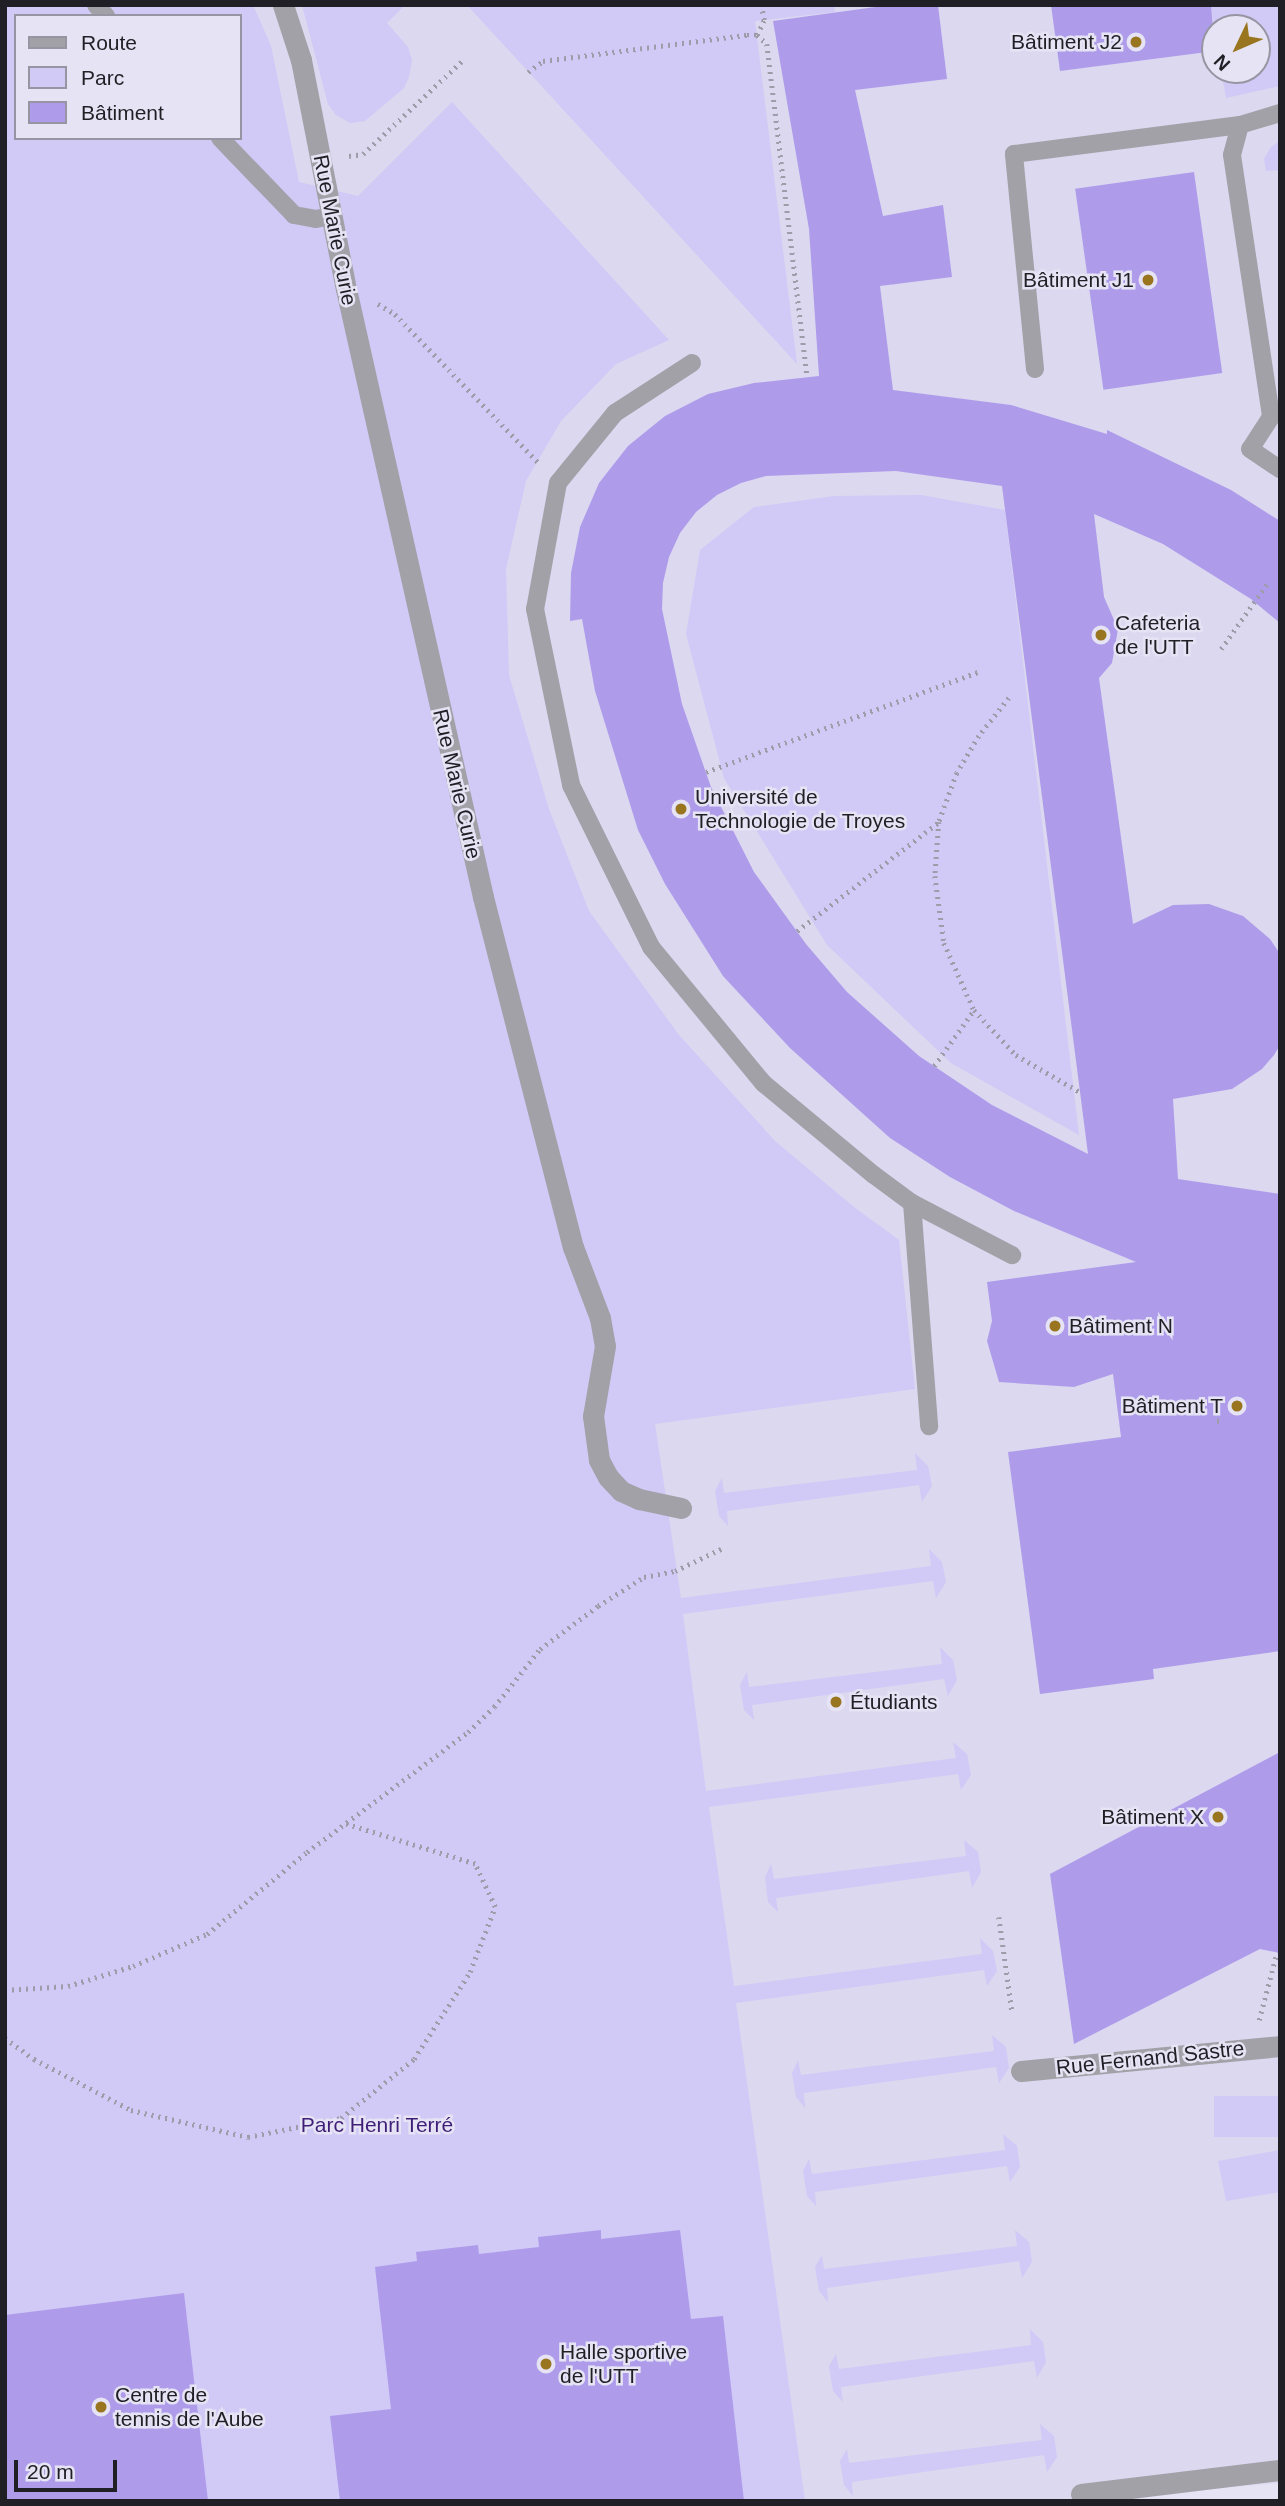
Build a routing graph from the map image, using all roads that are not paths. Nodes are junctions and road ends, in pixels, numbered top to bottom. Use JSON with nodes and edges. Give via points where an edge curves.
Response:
{"nodes":[{"id":1,"x":283,"y":5,"type":"edge"},
{"id":2,"x":1280,"y":113,"type":"edge"},
{"id":3,"x":1240,"y":125,"type":"junction"},
{"id":4,"x":222,"y":140,"type":"edge"},
{"id":5,"x":332,"y":216,"type":"junction"},
{"id":6,"x":692,"y":363,"type":"dead end"},
{"id":7,"x":1035,"y":369,"type":"dead end"},
{"id":8,"x":1280,"y":469,"type":"edge"},
{"id":9,"x":912,"y":1203,"type":"junction"},
{"id":10,"x":1013,"y":1255,"type":"dead end"},
{"id":11,"x":929,"y":1426,"type":"dead end"},
{"id":12,"x":681,"y":1508,"type":"dead end"},
{"id":13,"x":1280,"y":2046,"type":"edge"},
{"id":14,"x":1021,"y":2071,"type":"dead end"},
{"id":15,"x":1280,"y":2470,"type":"edge"},
{"id":16,"x":1081,"y":2494,"type":"dead end"}],
"edges":[{"from":1,"to":5,"type":"street","name":"Rue Marie Curie","via":[[301,60]]},
{"from":2,"to":3,"type":"lane"},
{"from":3,"to":7,"type":"lane","via":[[1014,155]]},
{"from":3,"to":8,"type":"lane","via":[[1231,155],[1270,417],[1250,449]]},
{"from":4,"to":5,"type":"lane","via":[[294,215]]},
{"from":5,"to":12,"type":"street","name":"Rue Marie Curie","via":[[443,727],[524,1065],[573,1247],[600,1318],[606,1346],[593,1416],[599,1460],[621,1491]]},
{"from":6,"to":9,"type":"lane","via":[[615,413],[558,483],[535,609],[571,785],[651,947],[763,1083]]},
{"from":9,"to":10,"type":"lane"},
{"from":9,"to":11,"type":"lane"},
{"from":13,"to":14,"type":"street","name":"Rue Fernand Sastre"},
{"from":15,"to":16,"type":"street"}]}
